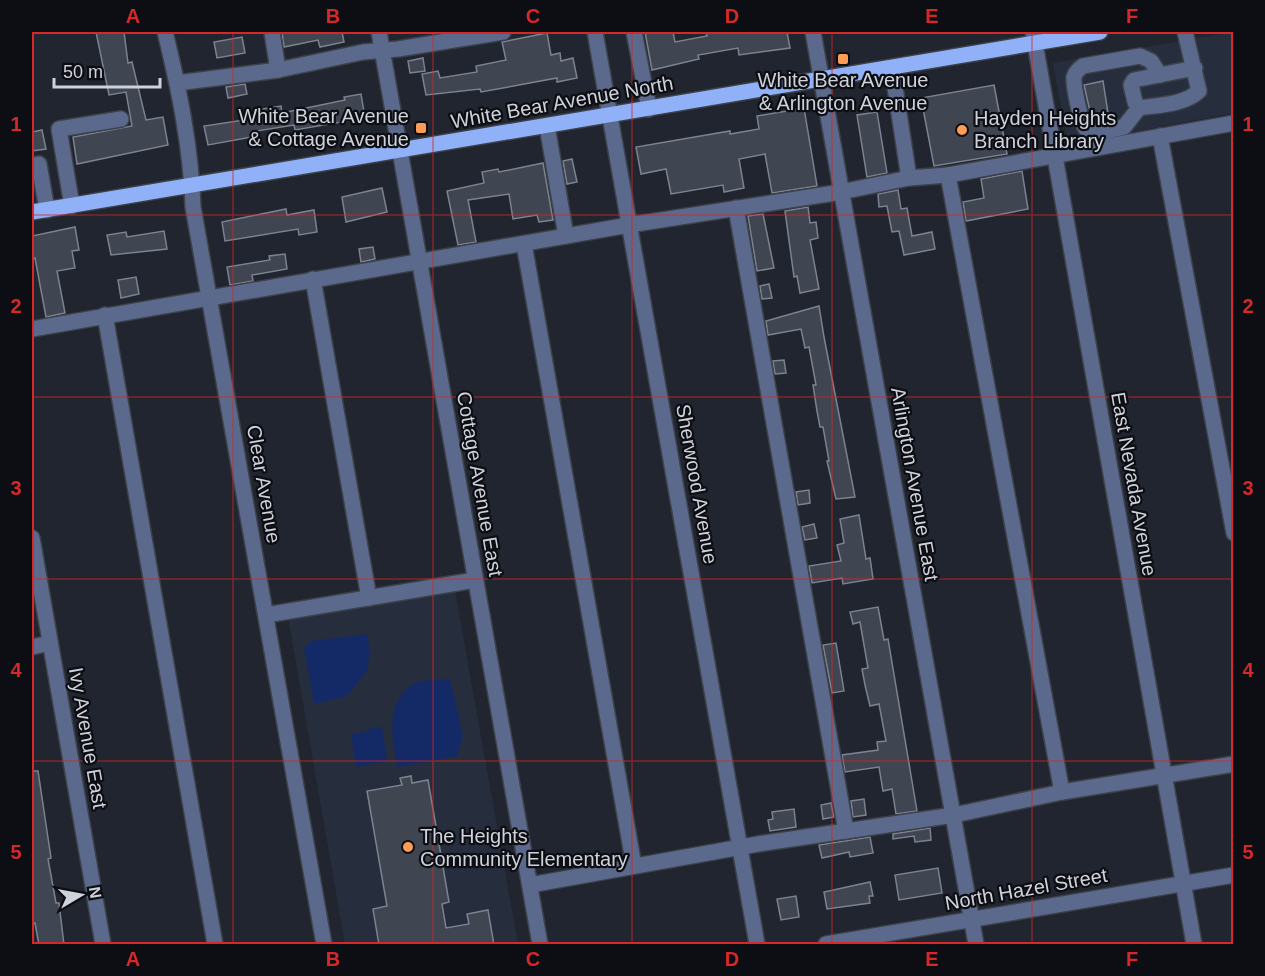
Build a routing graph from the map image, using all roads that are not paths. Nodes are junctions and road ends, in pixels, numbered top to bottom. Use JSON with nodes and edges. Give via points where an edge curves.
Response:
{"nodes":[{"id":1,"x":165,"y":32,"type":"edge"},
{"id":2,"x":272,"y":32,"type":"edge"},
{"id":3,"x":379,"y":32,"type":"edge"},
{"id":4,"x":503,"y":32,"type":"edge"},
{"id":5,"x":595,"y":32,"type":"edge"},
{"id":6,"x":634,"y":32,"type":"edge"},
{"id":7,"x":813,"y":32,"type":"edge"},
{"id":8,"x":1100,"y":32,"type":"edge"},
{"id":9,"x":1185,"y":32,"type":"edge"},
{"id":10,"x":486,"y":33,"type":"edge"},
{"id":11,"x":1079,"y":33,"type":"edge"},
{"id":12,"x":1034,"y":37,"type":"edge"},
{"id":13,"x":382,"y":50,"type":"junction"},
{"id":14,"x":892,"y":68,"type":"junction"},
{"id":15,"x":1195,"y":68,"type":"junction"},
{"id":16,"x":278,"y":70,"type":"junction"},
{"id":17,"x":1161,"y":75,"type":"junction"},
{"id":18,"x":822,"y":80,"type":"junction"},
{"id":19,"x":177,"y":82,"type":"junction"},
{"id":20,"x":1139,"y":108,"type":"junction"},
{"id":21,"x":648,"y":109,"type":"junction"},
{"id":22,"x":610,"y":115,"type":"junction"},
{"id":23,"x":121,"y":118,"type":"dead end"},
{"id":24,"x":1233,"y":123,"type":"edge"},
{"id":25,"x":547,"y":126,"type":"junction"},
{"id":26,"x":1160,"y":136,"type":"junction"},
{"id":27,"x":400,"y":151,"type":"junction"},
{"id":28,"x":1055,"y":155,"type":"junction"},
{"id":29,"x":32,"y":166,"type":"edge"},
{"id":30,"x":948,"y":175,"type":"junction"},
{"id":31,"x":909,"y":178,"type":"junction"},
{"id":32,"x":192,"y":185,"type":"junction"},
{"id":33,"x":841,"y":192,"type":"junction"},
{"id":34,"x":72,"y":206,"type":"junction"},
{"id":35,"x":736,"y":208,"type":"junction"},
{"id":36,"x":39,"y":211,"type":"edge"},
{"id":37,"x":629,"y":225,"type":"junction"},
{"id":38,"x":566,"y":237,"type":"junction"},
{"id":39,"x":524,"y":244,"type":"junction"},
{"id":40,"x":419,"y":262,"type":"junction"},
{"id":41,"x":313,"y":279,"type":"junction"},
{"id":42,"x":208,"y":296,"type":"junction"},
{"id":43,"x":105,"y":315,"type":"junction"},
{"id":44,"x":32,"y":329,"type":"edge"},
{"id":45,"x":1233,"y":533,"type":"edge"},
{"id":46,"x":32,"y":538,"type":"edge"},
{"id":47,"x":476,"y":580,"type":"junction"},
{"id":48,"x":369,"y":598,"type":"junction"},
{"id":49,"x":266,"y":615,"type":"junction"},
{"id":50,"x":50,"y":644,"type":"junction"},
{"id":51,"x":32,"y":647,"type":"edge"},
{"id":52,"x":1233,"y":764,"type":"edge"},
{"id":53,"x":1164,"y":776,"type":"junction"},
{"id":54,"x":1062,"y":792,"type":"junction"},
{"id":55,"x":954,"y":815,"type":"junction"},
{"id":56,"x":846,"y":831,"type":"junction"},
{"id":57,"x":741,"y":847,"type":"junction"},
{"id":58,"x":634,"y":866,"type":"junction"},
{"id":59,"x":1233,"y":875,"type":"edge"},
{"id":60,"x":1182,"y":884,"type":"junction"},
{"id":61,"x":530,"y":885,"type":"junction"},
{"id":62,"x":971,"y":920,"type":"junction"},
{"id":63,"x":103,"y":945,"type":"edge"},
{"id":64,"x":215,"y":945,"type":"edge"},
{"id":65,"x":324,"y":945,"type":"edge"},
{"id":66,"x":540,"y":945,"type":"edge"},
{"id":67,"x":758,"y":945,"type":"edge"},
{"id":68,"x":826,"y":945,"type":"edge"},
{"id":69,"x":976,"y":945,"type":"edge"},
{"id":70,"x":1194,"y":945,"type":"edge"}],
"edges":[{"from":1,"to":19,"type":"street","name":"Clear Avenue"},
{"from":2,"to":16,"type":"street"},
{"from":3,"to":13,"type":"street","name":"Cottage Avenue East"},
{"from":4,"to":10,"type":"street"},
{"from":5,"to":22,"type":"street","name":"Sherwood Avenue"},
{"from":6,"to":21,"type":"street"},
{"from":7,"to":18,"type":"street","name":"Arlington Avenue East"},
{"from":8,"to":11,"type":"main road","name":"White Bear Avenue North"},
{"from":9,"to":15,"type":"street"},
{"from":10,"to":13,"type":"street"},
{"from":11,"to":12,"type":"main road","name":"White Bear Avenue North"},
{"from":12,"to":14,"type":"main road","name":"White Bear Avenue North"},
{"from":12,"to":28,"type":"street","name":"East Nevada Avenue"},
{"from":13,"to":16,"type":"street"},
{"from":13,"to":27,"type":"street","name":"Cottage Avenue East"},
{"from":14,"to":18,"type":"main road","name":"White Bear Avenue North"},
{"from":14,"to":31,"type":"street"},
{"from":15,"to":17,"type":"street"},
{"from":15,"to":20,"type":"street","via":[[1199,91],[1192,97]]},
{"from":16,"to":19,"type":"street"},
{"from":17,"to":20,"type":"street","via":[[1131,84]]},
{"from":17,"to":20,"type":"street","via":[[1151,61],[1140,56],[1083,66],[1077,71],[1074,78],[1085,128],[1093,132],[1124,127]]},
{"from":18,"to":21,"type":"main road","name":"White Bear Avenue North"},
{"from":18,"to":33,"type":"street","name":"Arlington Avenue East"},
{"from":19,"to":32,"type":"street","name":"Clear Avenue"},
{"from":21,"to":22,"type":"main road","name":"White Bear Avenue North"},
{"from":22,"to":25,"type":"main road","name":"White Bear Avenue North"},
{"from":22,"to":37,"type":"street","name":"Sherwood Avenue"},
{"from":23,"to":34,"type":"street","via":[[59,129]]},
{"from":24,"to":26,"type":"street"},
{"from":25,"to":27,"type":"main road","name":"White Bear Avenue North"},
{"from":25,"to":38,"type":"street"},
{"from":26,"to":28,"type":"street"},
{"from":26,"to":45,"type":"street"},
{"from":27,"to":32,"type":"main road","name":"White Bear Avenue North"},
{"from":27,"to":40,"type":"street","name":"Cottage Avenue East"},
{"from":28,"to":30,"type":"street"},
{"from":28,"to":53,"type":"street","name":"East Nevada Avenue"},
{"from":29,"to":36,"type":"street","via":[[39,164]]},
{"from":30,"to":31,"type":"street"},
{"from":30,"to":54,"type":"street"},
{"from":31,"to":33,"type":"street"},
{"from":32,"to":34,"type":"main road","name":"White Bear Avenue North"},
{"from":32,"to":42,"type":"street","name":"Clear Avenue"},
{"from":33,"to":35,"type":"street"},
{"from":33,"to":55,"type":"street","name":"Arlington Avenue East"},
{"from":34,"to":36,"type":"main road","name":"White Bear Avenue North"},
{"from":35,"to":37,"type":"street"},
{"from":35,"to":56,"type":"street"},
{"from":37,"to":38,"type":"street"},
{"from":37,"to":57,"type":"street","name":"Sherwood Avenue"},
{"from":38,"to":39,"type":"street"},
{"from":39,"to":40,"type":"street"},
{"from":39,"to":58,"type":"street"},
{"from":40,"to":41,"type":"street"},
{"from":40,"to":47,"type":"street","name":"Cottage Avenue East"},
{"from":41,"to":42,"type":"street"},
{"from":41,"to":48,"type":"street"},
{"from":42,"to":43,"type":"street"},
{"from":42,"to":49,"type":"street","name":"Clear Avenue"},
{"from":43,"to":44,"type":"street"},
{"from":43,"to":64,"type":"street"},
{"from":46,"to":50,"type":"street","name":"Ivy Avenue East"},
{"from":47,"to":48,"type":"street"},
{"from":47,"to":61,"type":"street","name":"Cottage Avenue East"},
{"from":48,"to":49,"type":"street"},
{"from":49,"to":65,"type":"street","name":"Clear Avenue"},
{"from":50,"to":51,"type":"street"},
{"from":50,"to":63,"type":"street","name":"Ivy Avenue East"},
{"from":52,"to":53,"type":"street"},
{"from":53,"to":54,"type":"street"},
{"from":53,"to":60,"type":"street","name":"East Nevada Avenue"},
{"from":54,"to":55,"type":"street"},
{"from":55,"to":56,"type":"street"},
{"from":55,"to":62,"type":"street","name":"Arlington Avenue East"},
{"from":56,"to":57,"type":"street"},
{"from":57,"to":58,"type":"street"},
{"from":57,"to":67,"type":"street","name":"Sherwood Avenue"},
{"from":58,"to":61,"type":"street"},
{"from":59,"to":60,"type":"street","name":"North Hazel Street"},
{"from":60,"to":62,"type":"street","name":"North Hazel Street"},
{"from":60,"to":70,"type":"street","name":"East Nevada Avenue"},
{"from":61,"to":66,"type":"street","name":"Cottage Avenue East"},
{"from":62,"to":68,"type":"street","name":"North Hazel Street"},
{"from":62,"to":69,"type":"street","name":"Arlington Avenue East"}]}
